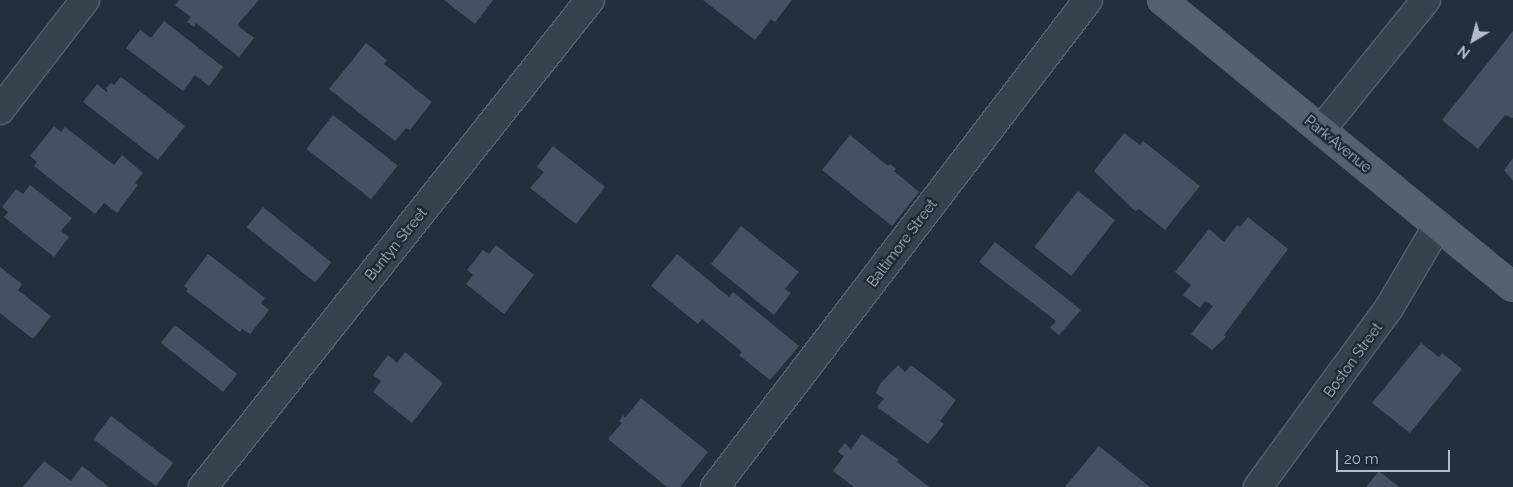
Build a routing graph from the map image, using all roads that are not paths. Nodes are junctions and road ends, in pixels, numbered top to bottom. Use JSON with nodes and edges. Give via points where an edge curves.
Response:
{"nodes":[{"id":1,"x":85,"y":0,"type":"edge"},
{"id":2,"x":590,"y":0,"type":"edge"},
{"id":3,"x":1088,"y":0,"type":"edge"},
{"id":4,"x":1162,"y":0,"type":"edge"},
{"id":5,"x":1426,"y":0,"type":"edge"},
{"id":6,"x":0,"y":110,"type":"edge"},
{"id":7,"x":1321,"y":130,"type":"junction"},
{"id":8,"x":1438,"y":226,"type":"junction"},
{"id":9,"x":1513,"y":287,"type":"edge"},
{"id":10,"x":203,"y":487,"type":"edge"},
{"id":11,"x":715,"y":487,"type":"edge"},
{"id":12,"x":1258,"y":487,"type":"edge"}],
"edges":[{"from":1,"to":6,"type":"street"},
{"from":2,"to":10,"type":"street","name":"Buntyn Street"},
{"from":3,"to":11,"type":"street","name":"Baltimore Street"},
{"from":4,"to":7,"type":"main road","name":"Park Avenue"},
{"from":5,"to":7,"type":"street"},
{"from":7,"to":8,"type":"main road","name":"Park Avenue"},
{"from":8,"to":9,"type":"main road","name":"Park Avenue"},
{"from":8,"to":12,"type":"street","name":"Boston Street","via":[[1389,308]]}]}
